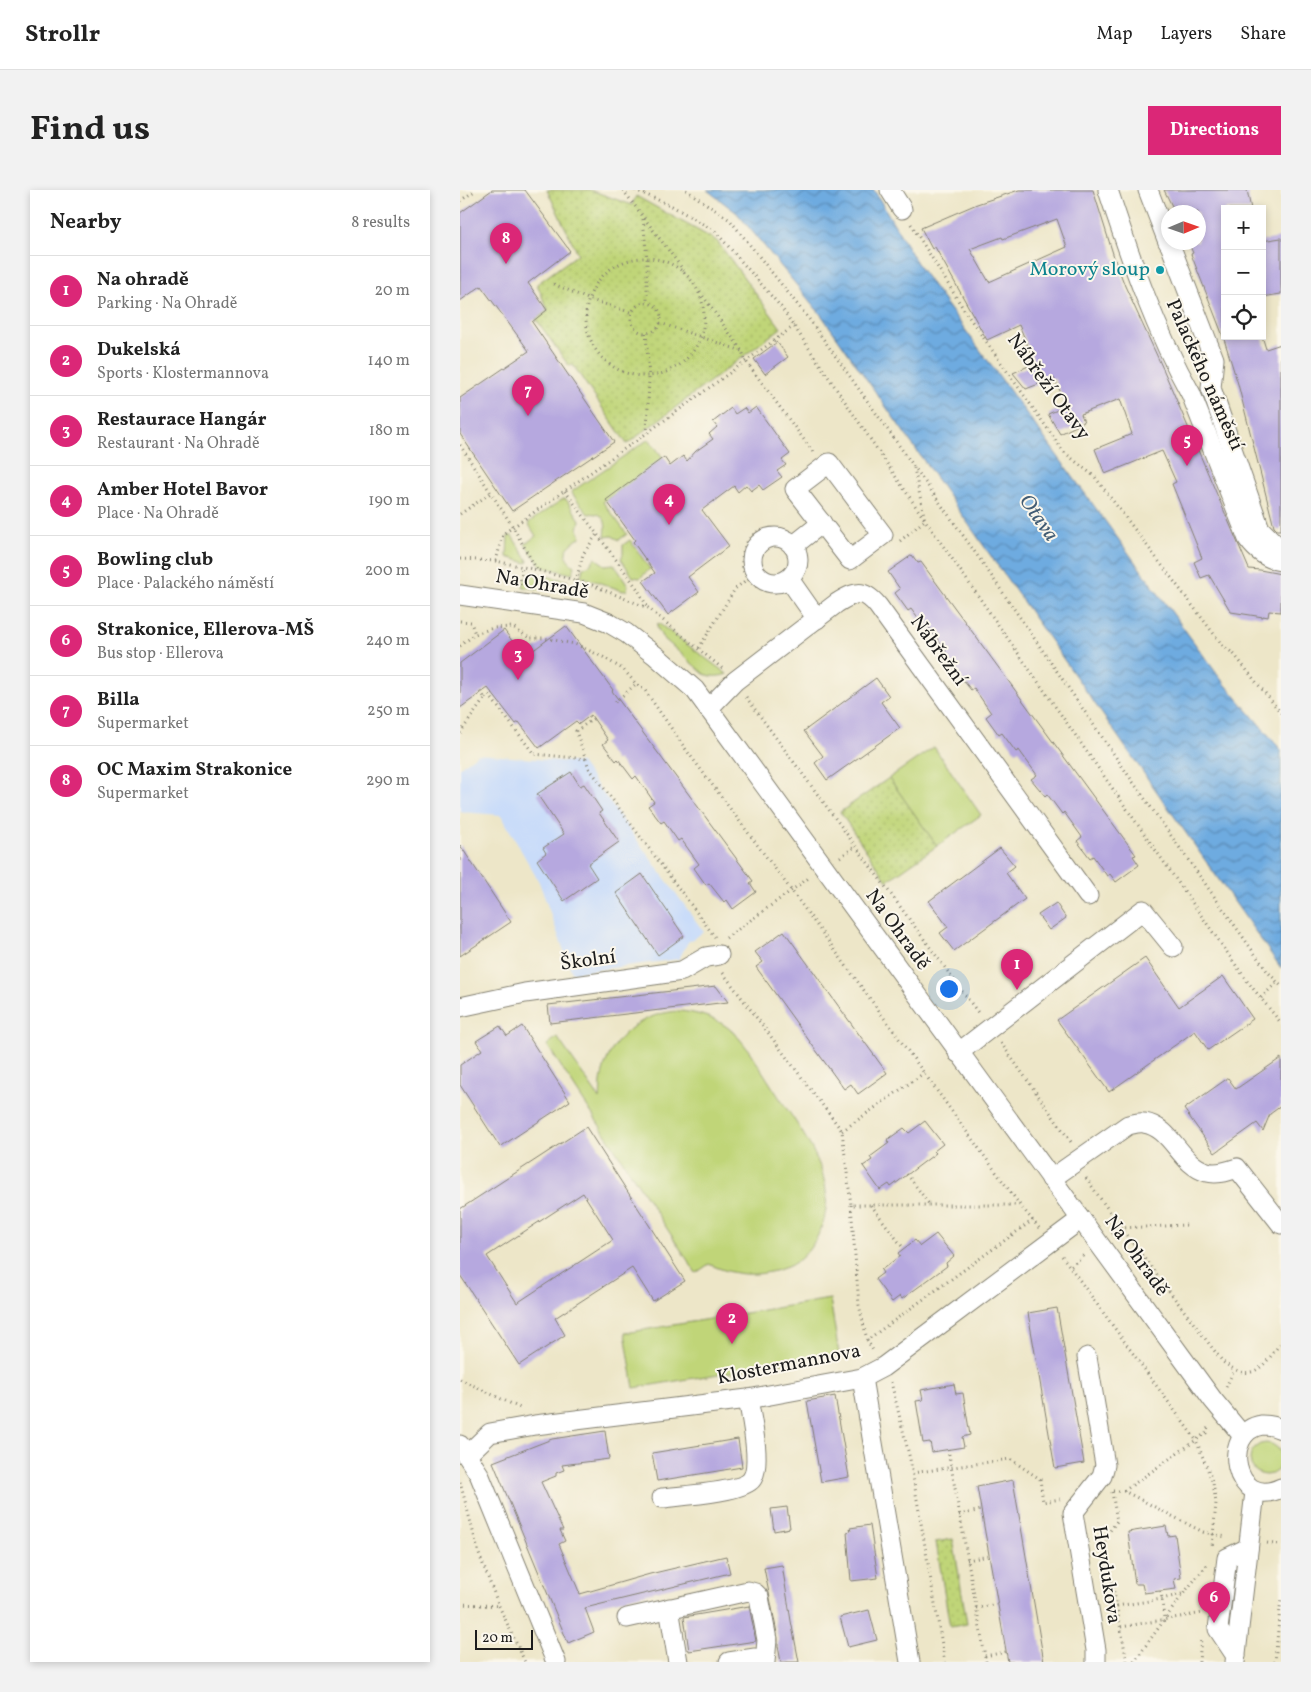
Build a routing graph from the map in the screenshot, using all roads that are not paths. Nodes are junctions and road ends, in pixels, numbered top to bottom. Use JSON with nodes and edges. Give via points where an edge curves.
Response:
{"nodes":[{"id":1,"x":890,"y":190,"type":"edge"},
{"id":2,"x":1108,"y":190,"type":"edge"},
{"id":3,"x":1148,"y":190,"type":"edge"},
{"id":4,"x":902,"y":209,"type":"road end"},
{"id":5,"x":1161,"y":222,"type":"edge"},
{"id":6,"x":1172,"y":250,"type":"edge"},
{"id":7,"x":822,"y":523,"type":"junction"},
{"id":8,"x":792,"y":539,"type":"junction"},
{"id":9,"x":1281,"y":550,"type":"edge"},
{"id":10,"x":1281,"y":561,"type":"edge"},
{"id":11,"x":785,"y":586,"type":"junction"},
{"id":12,"x":460,"y":595,"type":"edge"},
{"id":13,"x":817,"y":618,"type":"junction"},
{"id":14,"x":708,"y":708,"type":"junction"},
{"id":15,"x":1088,"y":896,"type":"dead end"},
{"id":16,"x":1173,"y":947,"type":"dead end"},
{"id":17,"x":719,"y":955,"type":"road end"},
{"id":18,"x":460,"y":1007,"type":"edge"},
{"id":19,"x":958,"y":1053,"type":"junction"},
{"id":20,"x":1052,"y":1179,"type":"junction"},
{"id":21,"x":1082,"y":1219,"type":"junction"},
{"id":22,"x":1281,"y":1224,"type":"edge"},
{"id":23,"x":1087,"y":1357,"type":"dead end"},
{"id":24,"x":862,"y":1378,"type":"junction"},
{"id":25,"x":748,"y":1399,"type":"junction"},
{"id":26,"x":1279,"y":1423,"type":"edge"},
{"id":27,"x":1243,"y":1436,"type":"junction"},
{"id":28,"x":462,"y":1452,"type":"edge"},
{"id":29,"x":1281,"y":1488,"type":"edge"},
{"id":30,"x":1255,"y":1492,"type":"junction"},
{"id":31,"x":662,"y":1498,"type":"dead end"},
{"id":32,"x":669,"y":1608,"type":"junction"},
{"id":33,"x":627,"y":1618,"type":"dead end"},
{"id":34,"x":1236,"y":1659,"type":"edge"},
{"id":35,"x":556,"y":1662,"type":"edge"},
{"id":36,"x":678,"y":1662,"type":"edge"},
{"id":37,"x":729,"y":1662,"type":"edge"},
{"id":38,"x":760,"y":1662,"type":"edge"},
{"id":39,"x":765,"y":1662,"type":"edge"},
{"id":40,"x":910,"y":1662,"type":"edge"},
{"id":41,"x":1096,"y":1662,"type":"edge"}],
"edges":[{"from":1,"to":4,"type":"street"},
{"from":2,"to":10,"type":"street","name":"Palackého náměstí","via":[[1138,280],[1191,394],[1248,539],[1272,560]]},
{"from":3,"to":5,"type":"street","name":"Palackého náměstí"},
{"from":6,"to":9,"type":"street","name":"Palackého náměstí","via":[[1214,359],[1212,388],[1260,529]]},
{"from":7,"to":7,"type":"street","via":[[796,488],[829,463],[884,535],[850,560]]},
{"from":7,"to":8,"type":"street"},
{"from":8,"to":11,"type":"street","via":[[798,564]]},
{"from":8,"to":11,"type":"street","via":[[769,538],[758,545],[752,557],[754,570],[763,580]]},
{"from":11,"to":13,"type":"street"},
{"from":12,"to":14,"type":"street","name":"Na Ohradě","via":[[584,613],[609,624],[656,656],[695,690]]},
{"from":13,"to":14,"type":"street","name":"Nábřežní","via":[[735,681]]},
{"from":13,"to":15,"type":"street","name":"Nábřežní","via":[[851,595],[858,593],[872,598]]},
{"from":14,"to":19,"type":"street","name":"Na Ohradě"},
{"from":16,"to":19,"type":"street","via":[[1143,910]]},
{"from":17,"to":18,"type":"street","name":"Školní","via":[[706,957],[682,971],[517,994]]},
{"from":19,"to":20,"type":"street","name":"Na Ohradě"},
{"from":20,"to":21,"type":"street","name":"Na Ohradě"},
{"from":20,"to":22,"type":"street","via":[[1128,1125],[1143,1123],[1172,1140],[1189,1162],[1206,1172],[1217,1174],[1237,1168]]},
{"from":21,"to":24,"type":"street","name":"Klostermannova","via":[[883,1367]]},
{"from":21,"to":27,"type":"street","name":"Na Ohradě"},
{"from":23,"to":41,"type":"street","name":"Heydukova","via":[[1105,1465],[1102,1476],[1073,1513]]},
{"from":24,"to":25,"type":"street","name":"Klostermannova"},
{"from":24,"to":40,"type":"street"},
{"from":25,"to":28,"type":"street","name":"Klostermannova","via":[[490,1433]]},
{"from":25,"to":31,"type":"street","via":[[756,1452],[752,1479],[733,1489]]},
{"from":26,"to":27,"type":"street","via":[[1259,1426]]},
{"from":27,"to":30,"type":"street","via":[[1237,1454],[1238,1465],[1244,1482]]},
{"from":28,"to":35,"type":"street","via":[[479,1474]]},
{"from":29,"to":30,"type":"street"},
{"from":30,"to":34,"type":"street"},
{"from":32,"to":33,"type":"street"},
{"from":32,"to":36,"type":"street"},
{"from":32,"to":39,"type":"street","via":[[748,1591],[755,1593],[759,1597],[767,1640]]},
{"from":37,"to":38,"type":"street","via":[[755,1658]]}]}
